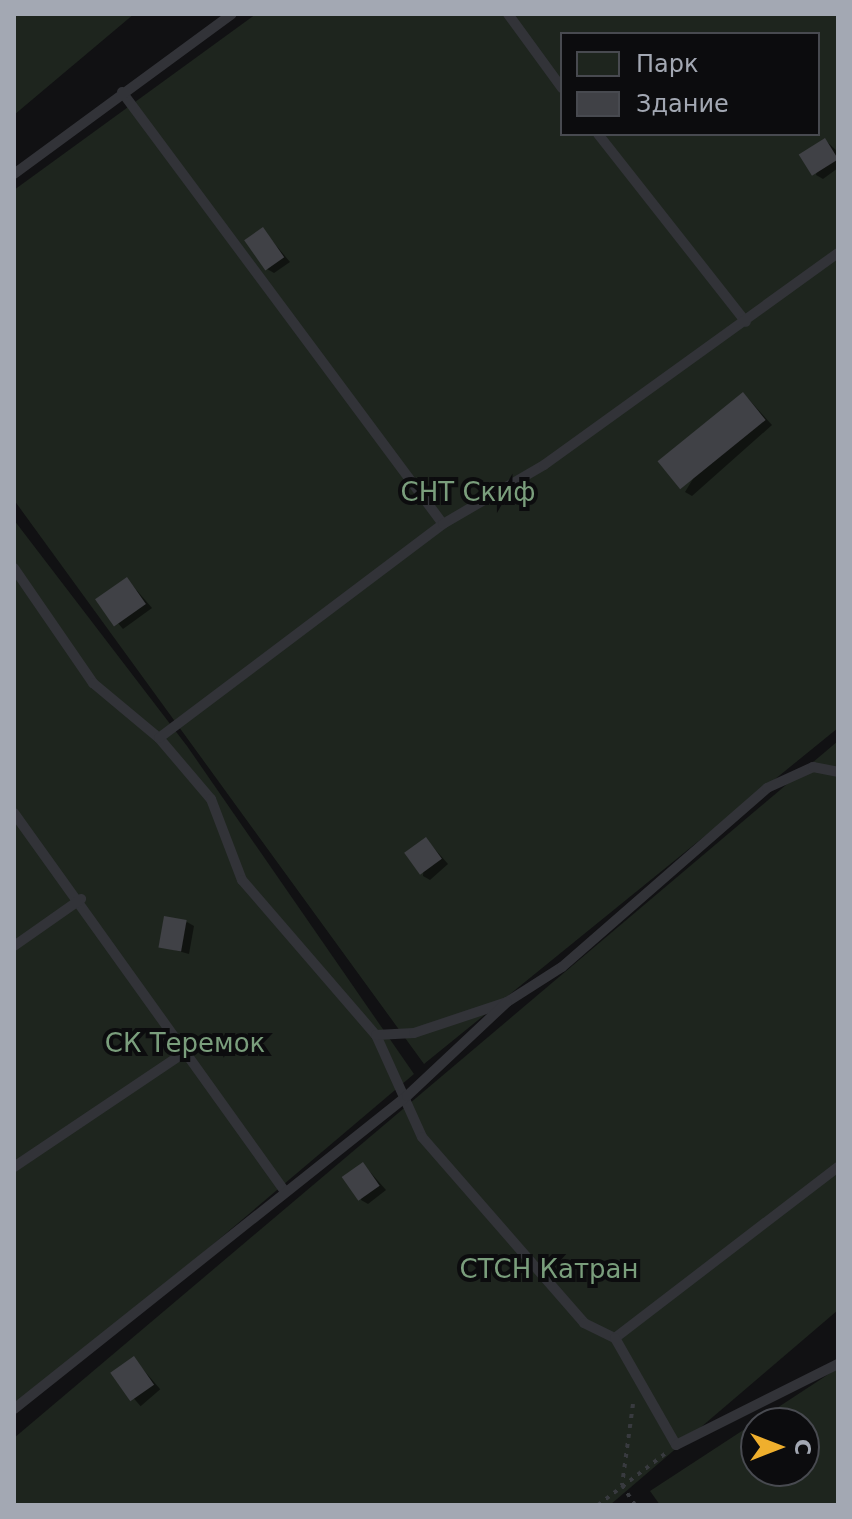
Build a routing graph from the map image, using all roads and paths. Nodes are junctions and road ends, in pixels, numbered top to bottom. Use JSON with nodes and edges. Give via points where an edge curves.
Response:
{"nodes":[{"id":1,"x":232,"y":14,"type":"edge"},
{"id":2,"x":508,"y":14,"type":"edge"},
{"id":3,"x":560,"y":85,"type":"edge"},
{"id":4,"x":122,"y":92,"type":"junction"},
{"id":5,"x":600,"y":136,"type":"edge"},
{"id":6,"x":14,"y":174,"type":"edge"},
{"id":7,"x":838,"y":253,"type":"edge"},
{"id":8,"x":746,"y":322,"type":"junction"},
{"id":9,"x":443,"y":524,"type":"junction"},
{"id":10,"x":14,"y":568,"type":"edge"},
{"id":11,"x":159,"y":738,"type":"junction"},
{"id":12,"x":838,"y":772,"type":"edge"},
{"id":13,"x":14,"y":813,"type":"edge"},
{"id":14,"x":81,"y":899,"type":"junction"},
{"id":15,"x":14,"y":946,"type":"edge"},
{"id":16,"x":507,"y":1002,"type":"junction"},
{"id":17,"x":376,"y":1035,"type":"junction"},
{"id":18,"x":188,"y":1050,"type":"junction"},
{"id":19,"x":407,"y":1096,"type":"junction"},
{"id":20,"x":14,"y":1167,"type":"edge"},
{"id":21,"x":838,"y":1167,"type":"edge"},
{"id":22,"x":285,"y":1191,"type":"junction"},
{"id":23,"x":615,"y":1338,"type":"junction"},
{"id":24,"x":838,"y":1364,"type":"edge"},
{"id":25,"x":637,"y":1377,"type":"junction"},
{"id":26,"x":14,"y":1409,"type":"edge"},
{"id":27,"x":676,"y":1445,"type":"junction"},
{"id":28,"x":622,"y":1485,"type":"junction"},
{"id":29,"x":598,"y":1505,"type":"edge"},
{"id":30,"x":635,"y":1505,"type":"edge"}],
"edges":[{"from":1,"to":4,"type":"lane"},
{"from":2,"to":3,"type":"lane"},
{"from":4,"to":6,"type":"lane"},
{"from":4,"to":9,"type":"lane"},
{"from":5,"to":8,"type":"lane"},
{"from":7,"to":8,"type":"lane"},
{"from":8,"to":9,"type":"lane","via":[[544,465]]},
{"from":9,"to":11,"type":"lane","via":[[398,565]]},
{"from":10,"to":11,"type":"lane","via":[[93,683]]},
{"from":11,"to":17,"type":"lane","via":[[211,799],[242,880]]},
{"from":12,"to":16,"type":"lane","via":[[813,767],[767,788],[562,967]]},
{"from":13,"to":14,"type":"lane"},
{"from":14,"to":15,"type":"lane"},
{"from":14,"to":18,"type":"lane"},
{"from":16,"to":17,"type":"lane","via":[[414,1033]]},
{"from":16,"to":19,"type":"lane"},
{"from":17,"to":19,"type":"lane"},
{"from":18,"to":20,"type":"lane"},
{"from":18,"to":22,"type":"lane"},
{"from":19,"to":22,"type":"lane"},
{"from":19,"to":23,"type":"lane","via":[[422,1137],[584,1323]]},
{"from":21,"to":23,"type":"lane"},
{"from":22,"to":26,"type":"lane"},
{"from":23,"to":25,"type":"lane"},
{"from":24,"to":27,"type":"lane"},
{"from":25,"to":27,"type":"lane"},
{"from":25,"to":28,"type":"path"},
{"from":27,"to":28,"type":"path"},
{"from":28,"to":29,"type":"path"},
{"from":28,"to":30,"type":"path"}]}
